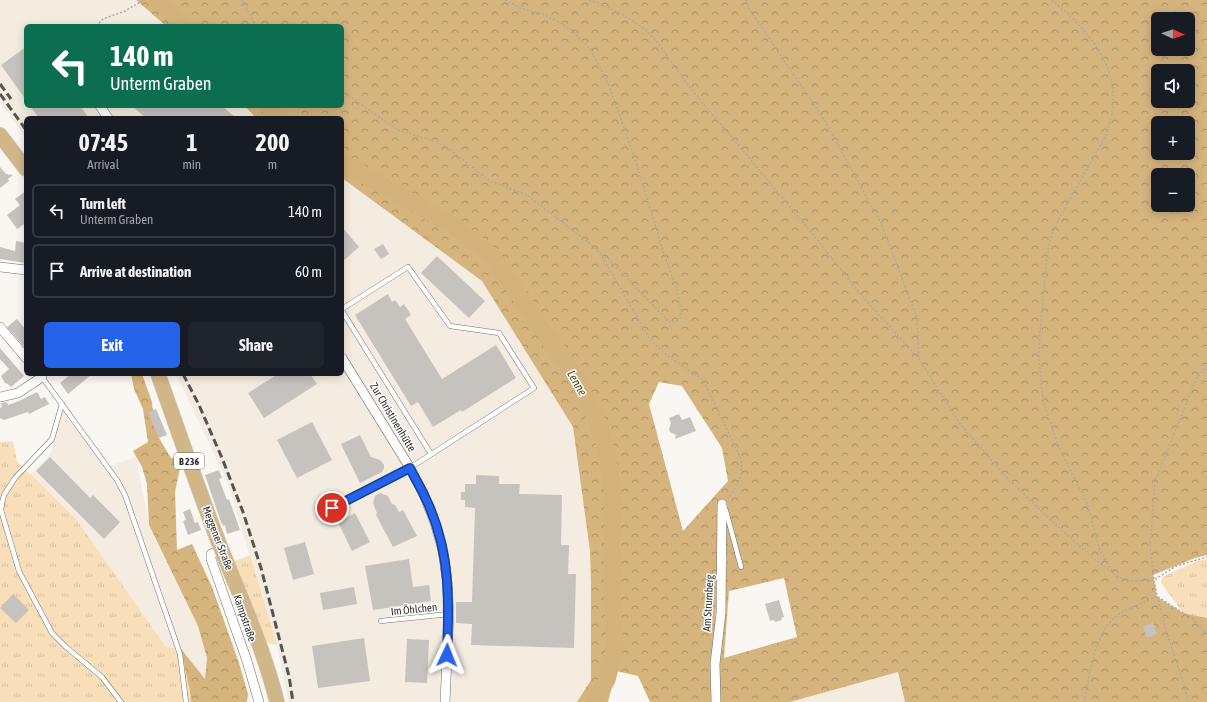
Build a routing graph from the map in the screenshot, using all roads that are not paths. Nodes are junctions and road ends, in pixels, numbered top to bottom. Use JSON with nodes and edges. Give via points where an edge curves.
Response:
{"nodes":[{"id":1,"x":0,"y":135,"type":"edge"},
{"id":2,"x":24,"y":166,"type":"edge"},
{"id":3,"x":0,"y":267,"type":"edge"},
{"id":4,"x":24,"y":270,"type":"edge"},
{"id":5,"x":344,"y":309,"type":"edge"},
{"id":6,"x":344,"y":313,"type":"edge"},
{"id":7,"x":0,"y":327,"type":"edge"},
{"id":8,"x":24,"y":356,"type":"edge"},
{"id":9,"x":344,"y":361,"type":"edge"},
{"id":10,"x":39,"y":376,"type":"edge"},
{"id":11,"x":41,"y":376,"type":"edge"},
{"id":12,"x":159,"y":376,"type":"edge"},
{"id":13,"x":0,"y":397,"type":"edge"},
{"id":14,"x":62,"y":404,"type":"junction"},
{"id":15,"x":431,"y":454,"type":"junction"},
{"id":16,"x":410,"y":468,"type":"junction"},
{"id":17,"x":722,"y":504,"type":"joint"},
{"id":18,"x":319,"y":515,"type":"dead end"},
{"id":19,"x":221,"y":549,"type":"junction"},
{"id":20,"x":741,"y":567,"type":"dead end"},
{"id":21,"x":449,"y":614,"type":"junction"},
{"id":22,"x":381,"y":621,"type":"dead end"},
{"id":23,"x":121,"y":702,"type":"edge"},
{"id":24,"x":186,"y":702,"type":"edge"},
{"id":25,"x":259,"y":702,"type":"edge"},
{"id":26,"x":277,"y":702,"type":"edge"},
{"id":27,"x":445,"y":702,"type":"edge"},
{"id":28,"x":716,"y":702,"type":"edge"}],
"edges":[{"from":1,"to":2,"type":"main road"},
{"from":3,"to":4,"type":"street"},
{"from":5,"to":15,"type":"lane","via":[[408,267],[450,326],[499,333],[534,388]]},
{"from":6,"to":15,"type":"lane"},
{"from":7,"to":8,"type":"street"},
{"from":9,"to":16,"type":"street","name":"Zur Christinenhütte"},
{"from":10,"to":13,"type":"street","via":[[18,393]]},
{"from":11,"to":14,"type":"lane"},
{"from":12,"to":19,"type":"main road","name":"Meggener Straße","number":"B 236"},
{"from":14,"to":23,"type":"lane","via":[[52,440],[15,478],[4,495],[1,510],[19,571],[52,633],[66,648],[102,677]]},
{"from":14,"to":24,"type":"lane","via":[[125,495],[180,654]]},
{"from":15,"to":16,"type":"lane"},
{"from":16,"to":18,"type":"lane"},
{"from":16,"to":21,"type":"street","name":"Zur Christinenhütte","via":[[435,523],[443,552]]},
{"from":17,"to":20,"type":"lane"},
{"from":17,"to":28,"type":"street","name":"Am Strumberg","via":[[721,614],[715,664]]},
{"from":19,"to":25,"type":"street","name":"Kampstraße","via":[[211,554],[211,559],[248,661]]},
{"from":19,"to":26,"type":"main road","name":"Meggener Straße","number":"B 236","via":[[258,642]]},
{"from":21,"to":22,"type":"lane","name":"Im Öhlchen"},
{"from":21,"to":27,"type":"street","name":"Zur Christinenhütte"}]}
